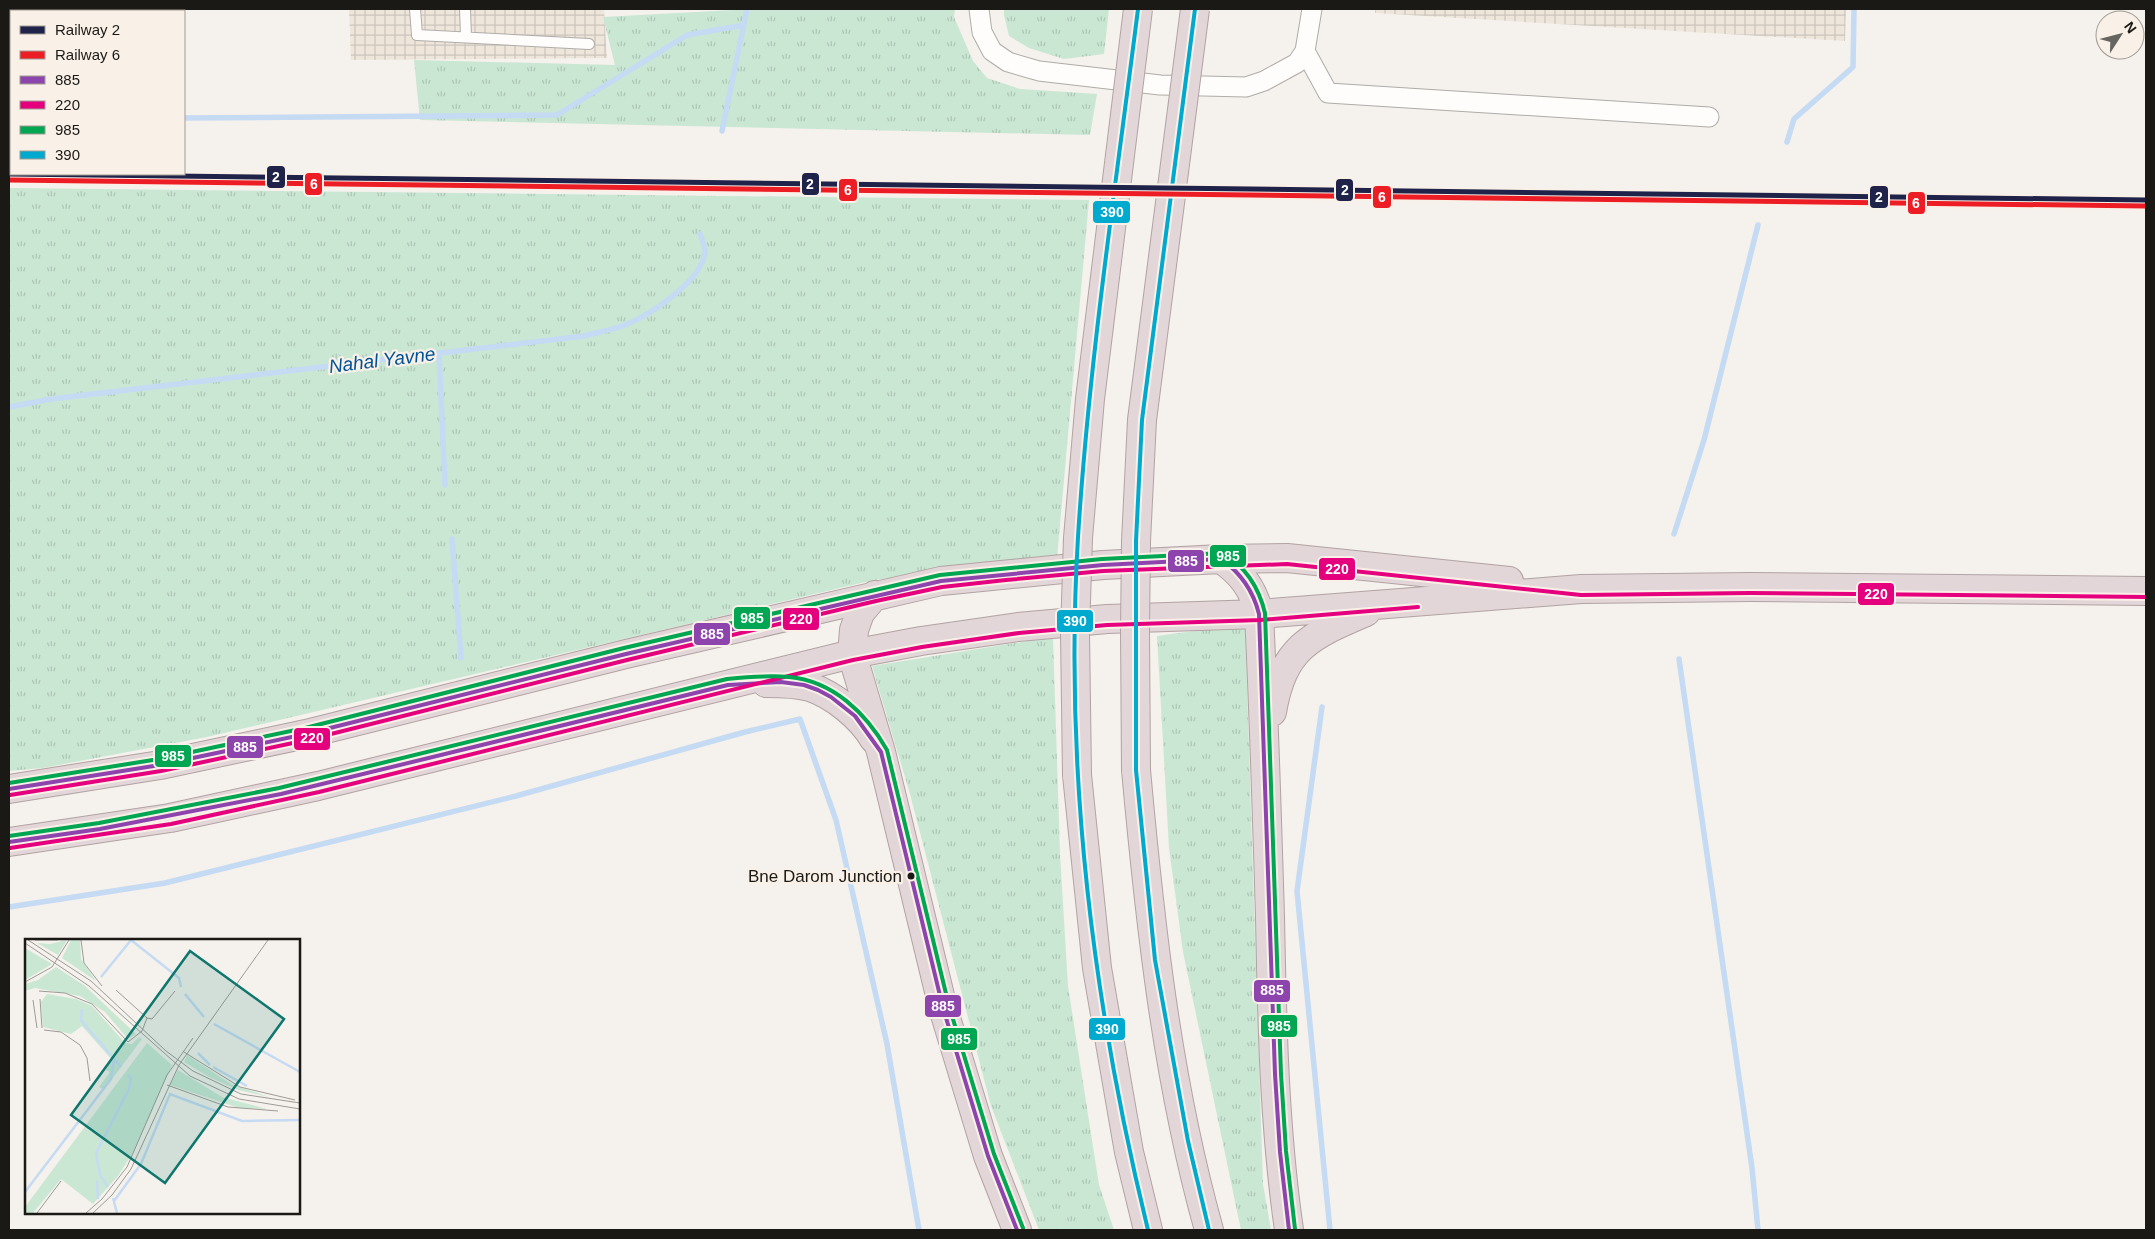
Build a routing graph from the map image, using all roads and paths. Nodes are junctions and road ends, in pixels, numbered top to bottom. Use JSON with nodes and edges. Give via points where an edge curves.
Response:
{"nodes":[{"id":1,"x":415,"y":9,"type":"edge"},
{"id":2,"x":465,"y":9,"type":"edge"},
{"id":3,"x":979,"y":9,"type":"edge"},
{"id":4,"x":1138,"y":9,"type":"edge"},
{"id":5,"x":1195,"y":9,"type":"edge"},
{"id":6,"x":1312,"y":9,"type":"edge"},
{"id":7,"x":466,"y":37,"type":"junction"},
{"id":8,"x":589,"y":44,"type":"dead end"},
{"id":9,"x":1305,"y":51,"type":"junction"},
{"id":10,"x":1709,"y":117,"type":"dead end"},
{"id":11,"x":1222,"y":559,"type":"junction"},
{"id":12,"x":1581,"y":589,"type":"junction"},
{"id":13,"x":2146,"y":592,"type":"edge"},
{"id":14,"x":875,"y":595,"type":"junction"},
{"id":15,"x":1393,"y":603,"type":"junction"},
{"id":16,"x":1259,"y":614,"type":"junction"},
{"id":17,"x":852,"y":654,"type":"junction"},
{"id":18,"x":728,"y":685,"type":"junction"},
{"id":19,"x":1266,"y":750,"type":"junction"},
{"id":20,"x":881,"y":752,"type":"junction"},
{"id":21,"x":9,"y":789,"type":"edge"},
{"id":22,"x":9,"y":842,"type":"edge"},
{"id":23,"x":1018,"y":1230,"type":"edge"},
{"id":24,"x":1148,"y":1230,"type":"edge"},
{"id":25,"x":1209,"y":1230,"type":"edge"},
{"id":26,"x":1289,"y":1230,"type":"edge"}],
"edges":[{"from":1,"to":7,"type":"lane","via":[[417,35]]},
{"from":2,"to":7,"type":"lane"},
{"from":3,"to":9,"type":"street","via":[[982,32],[992,50],[1008,62],[1039,71],[1160,85],[1246,87],[1296,63]]},
{"from":4,"to":24,"type":"highway","bridge":true,"via":[[1090,399],[1078,538],[1075,633],[1077,775],[1097,968],[1129,1152]]},
{"from":5,"to":25,"type":"highway","bridge":true,"via":[[1142,420],[1135,613],[1136,770],[1156,960],[1188,1140]]},
{"from":6,"to":9,"type":"street"},
{"from":7,"to":8,"type":"lane"},
{"from":9,"to":10,"type":"street","via":[[1328,93]]},
{"from":11,"to":12,"type":"highway","via":[[1287,558]]},
{"from":11,"to":14,"type":"highway","via":[[1005,574],[941,581]]},
{"from":11,"to":16,"type":"highway","via":[[1237,570],[1248,585],[1256,599]]},
{"from":12,"to":13,"type":"highway","via":[[1750,587]]},
{"from":12,"to":15,"type":"highway"},
{"from":14,"to":17,"type":"highway","via":[[860,613],[854,630]]},
{"from":14,"to":21,"type":"highway","via":[[306,734],[160,766]]},
{"from":15,"to":16,"type":"highway"},
{"from":15,"to":19,"type":"highway","via":[[1327,629],[1292,656],[1282,674],[1274,702]]},
{"from":16,"to":17,"type":"highway","via":[[1107,619],[1018,627]]},
{"from":16,"to":19,"type":"highway"},
{"from":17,"to":18,"type":"highway"},
{"from":17,"to":20,"type":"highway"},
{"from":18,"to":20,"type":"highway","via":[[790,683],[811,688],[830,697],[861,723]]},
{"from":18,"to":22,"type":"highway","via":[[318,786],[170,818]]},
{"from":19,"to":26,"type":"highway","via":[[1274,1072]]},
{"from":20,"to":23,"type":"highway","via":[[943,1008],[988,1156]]}]}
